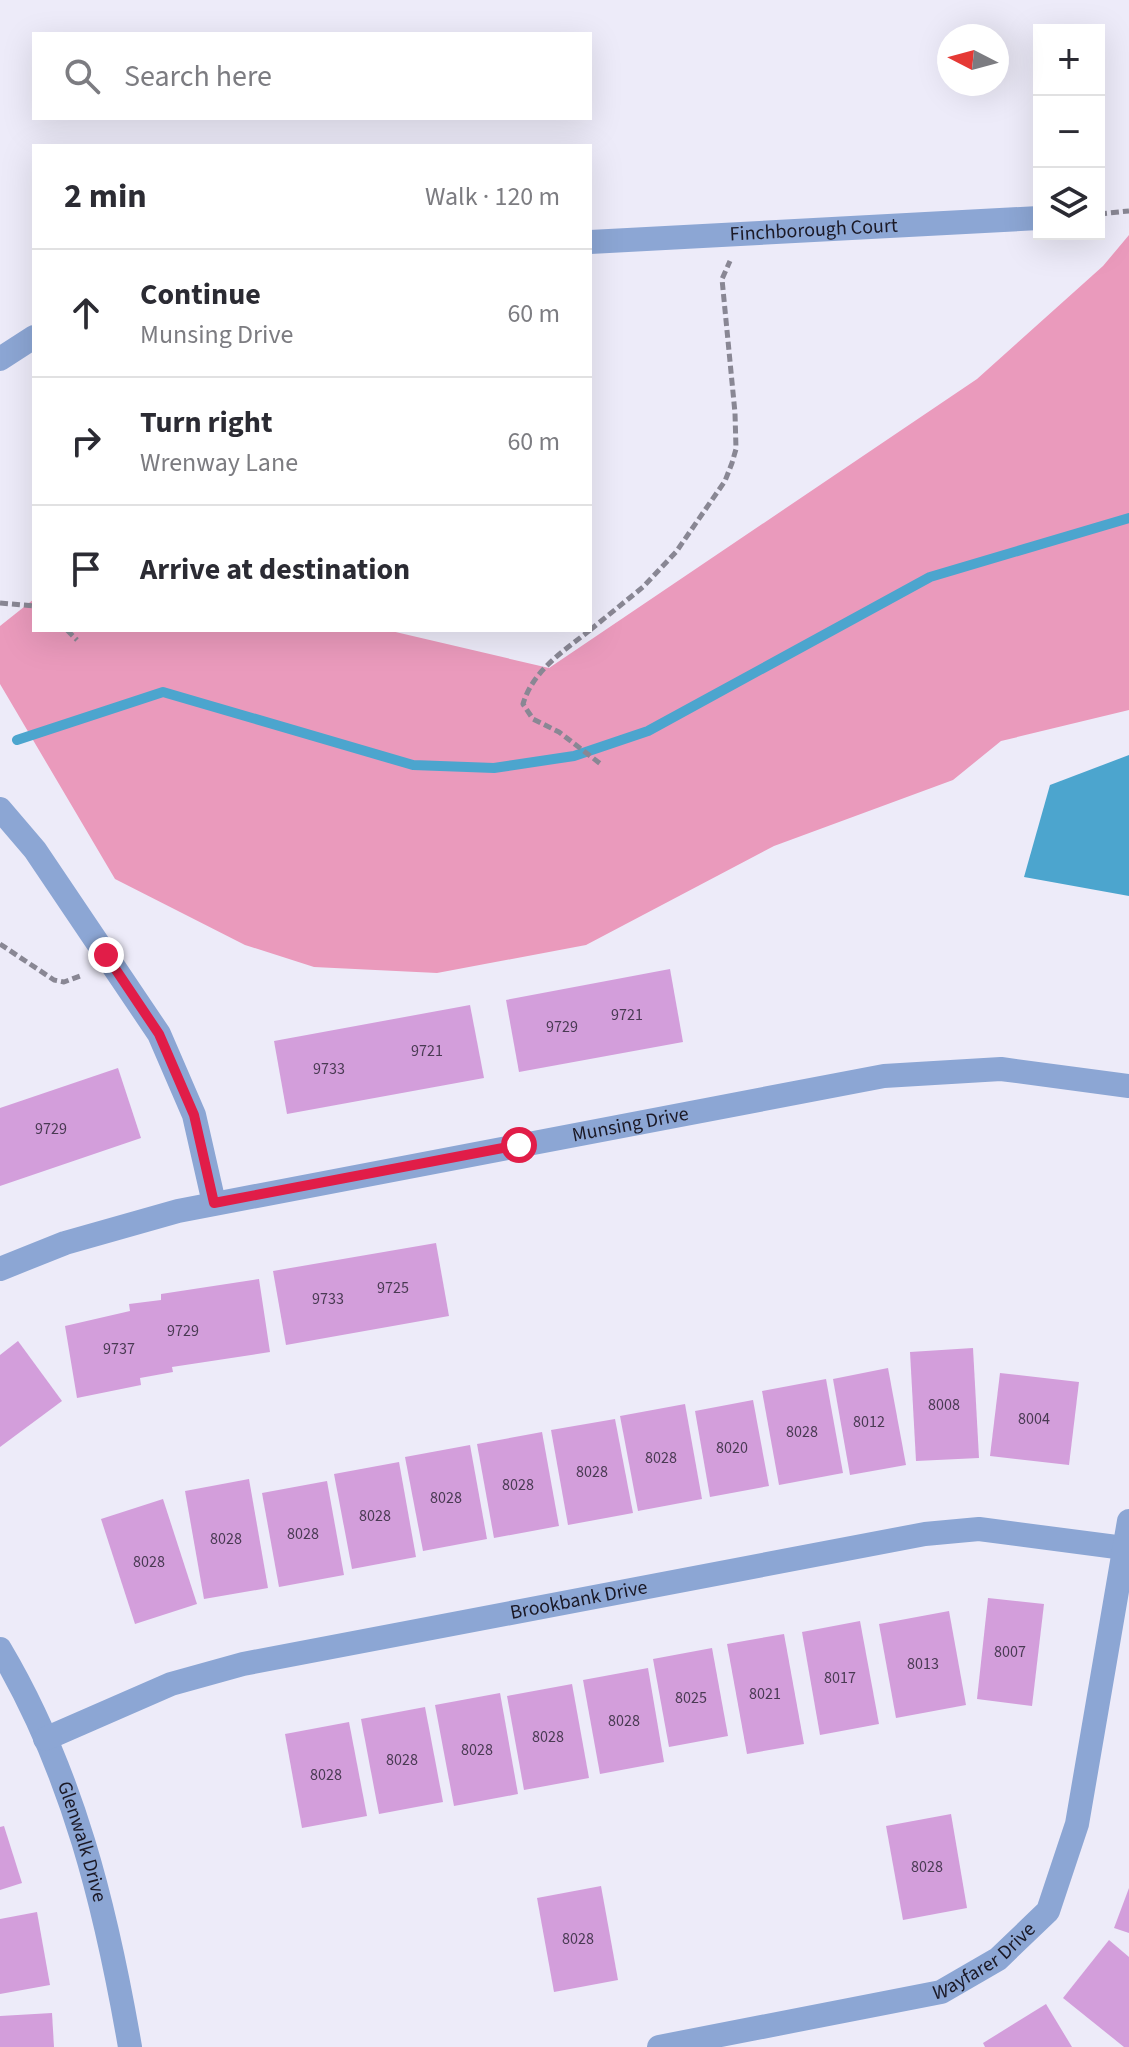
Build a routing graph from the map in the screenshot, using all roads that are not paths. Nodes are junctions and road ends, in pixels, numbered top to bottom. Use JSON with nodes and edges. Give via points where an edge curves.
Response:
{"nodes":[{"id":1,"x":1033,"y":218,"type":"edge"},
{"id":2,"x":592,"y":242,"type":"edge"},
{"id":3,"x":32,"y":338,"type":"edge"},
{"id":4,"x":0,"y":359,"type":"edge"},
{"id":5,"x":0,"y":809,"type":"edge"},
{"id":6,"x":1129,"y":1086,"type":"edge"},
{"id":7,"x":214,"y":1203,"type":"junction"},
{"id":8,"x":0,"y":1269,"type":"edge"},
{"id":9,"x":1129,"y":1521,"type":"edge"},
{"id":10,"x":1124,"y":1548,"type":"junction"},
{"id":11,"x":0,"y":1649,"type":"edge"},
{"id":12,"x":45,"y":1739,"type":"junction"},
{"id":13,"x":740,"y":2039,"type":"edge"},
{"id":14,"x":130,"y":2047,"type":"edge"},
{"id":15,"x":659,"y":2047,"type":"edge"}],
"edges":[{"from":1,"to":2,"type":"street","name":"Finchborough Court"},
{"from":3,"to":4,"type":"street"},
{"from":5,"to":7,"type":"street","via":[[35,850],[159,1034],[194,1115]]},
{"from":6,"to":7,"type":"street","name":"Munsing Drive","via":[[1001,1069],[884,1076]]},
{"from":7,"to":8,"type":"street","name":"Munsing Drive","via":[[65,1243]]},
{"from":9,"to":10,"type":"street","name":"Wayfarer Drive"},
{"from":10,"to":12,"type":"street","name":"Brookbank Drive","via":[[979,1529],[925,1534],[243,1664],[171,1684]]},
{"from":10,"to":13,"type":"street","name":"Wayfarer Drive","via":[[1077,1824],[1048,1911],[998,1959],[941,1992]]},
{"from":11,"to":12,"type":"street","name":"Glenwalk Drive"},
{"from":12,"to":14,"type":"street","name":"Glenwalk Drive","via":[[71,1802],[109,1928]]},
{"from":13,"to":15,"type":"street","name":"Wayfarer Drive"}]}
